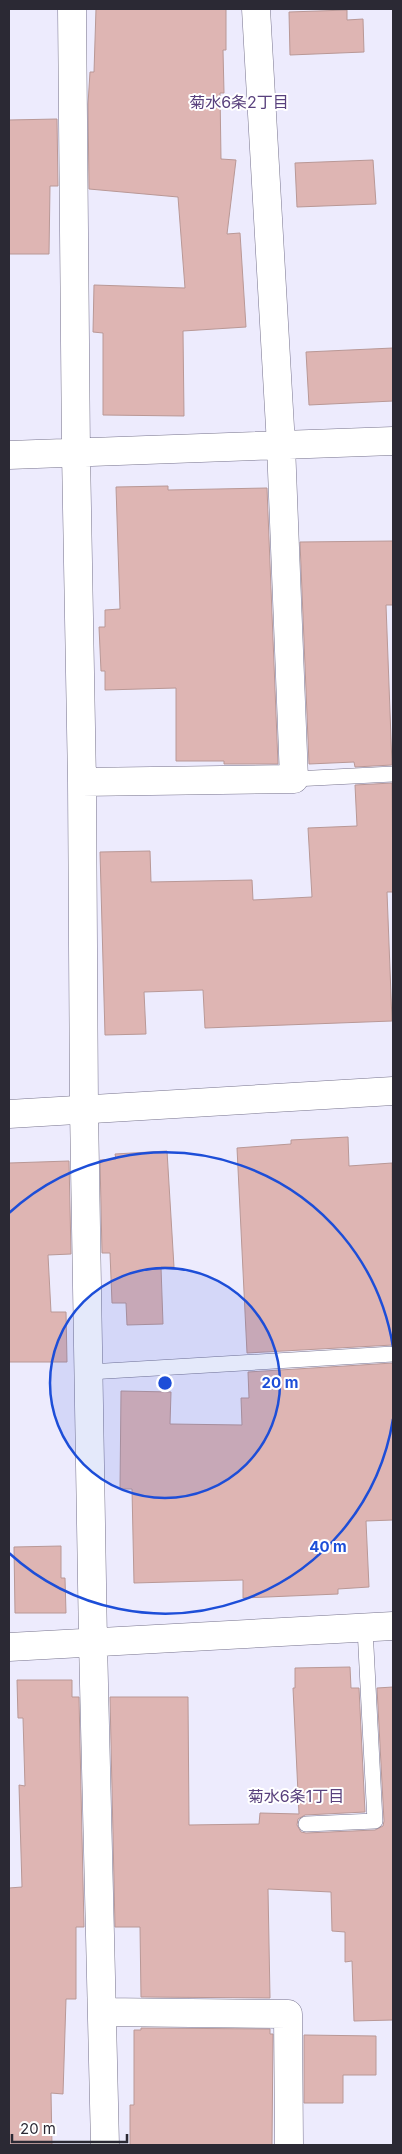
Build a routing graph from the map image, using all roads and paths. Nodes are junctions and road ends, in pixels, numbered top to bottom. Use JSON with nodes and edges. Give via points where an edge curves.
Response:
{"nodes":[{"id":1,"x":72,"y":9,"type":"edge"},
{"id":2,"x":256,"y":9,"type":"edge"},
{"id":3,"x":393,"y":441,"type":"edge"},
{"id":4,"x":281,"y":445,"type":"junction"},
{"id":5,"x":76,"y":453,"type":"junction"},
{"id":6,"x":9,"y":455,"type":"edge"},
{"id":7,"x":393,"y":774,"type":"edge"},
{"id":8,"x":294,"y":779,"type":"junction"},
{"id":9,"x":82,"y":782,"type":"junction"},
{"id":10,"x":393,"y":1091,"type":"edge"},
{"id":11,"x":84,"y":1109,"type":"junction"},
{"id":12,"x":9,"y":1114,"type":"edge"},
{"id":13,"x":393,"y":1354,"type":"edge"},
{"id":14,"x":89,"y":1372,"type":"junction"},
{"id":15,"x":393,"y":1626,"type":"edge"},
{"id":16,"x":365,"y":1628,"type":"junction"},
{"id":17,"x":93,"y":1642,"type":"junction"},
{"id":18,"x":9,"y":1647,"type":"edge"},
{"id":19,"x":306,"y":1824,"type":"dead end"},
{"id":20,"x":103,"y":2012,"type":"junction"},
{"id":21,"x":105,"y":2145,"type":"edge"},
{"id":22,"x":289,"y":2145,"type":"edge"}],
"edges":[{"from":1,"to":5,"type":"street"},
{"from":2,"to":4,"type":"street"},
{"from":3,"to":4,"type":"street"},
{"from":4,"to":5,"type":"street"},
{"from":4,"to":8,"type":"street"},
{"from":5,"to":6,"type":"street"},
{"from":5,"to":9,"type":"street"},
{"from":7,"to":8,"type":"lane"},
{"from":8,"to":9,"type":"street"},
{"from":9,"to":11,"type":"street"},
{"from":10,"to":11,"type":"street"},
{"from":11,"to":12,"type":"street"},
{"from":11,"to":14,"type":"street"},
{"from":13,"to":14,"type":"lane"},
{"from":14,"to":17,"type":"street"},
{"from":15,"to":16,"type":"street"},
{"from":16,"to":17,"type":"street"},
{"from":16,"to":19,"type":"lane","via":[[375,1821]]},
{"from":17,"to":18,"type":"street"},
{"from":17,"to":20,"type":"street"},
{"from":20,"to":21,"type":"street"},
{"from":20,"to":22,"type":"street","via":[[288,2014]]}]}
